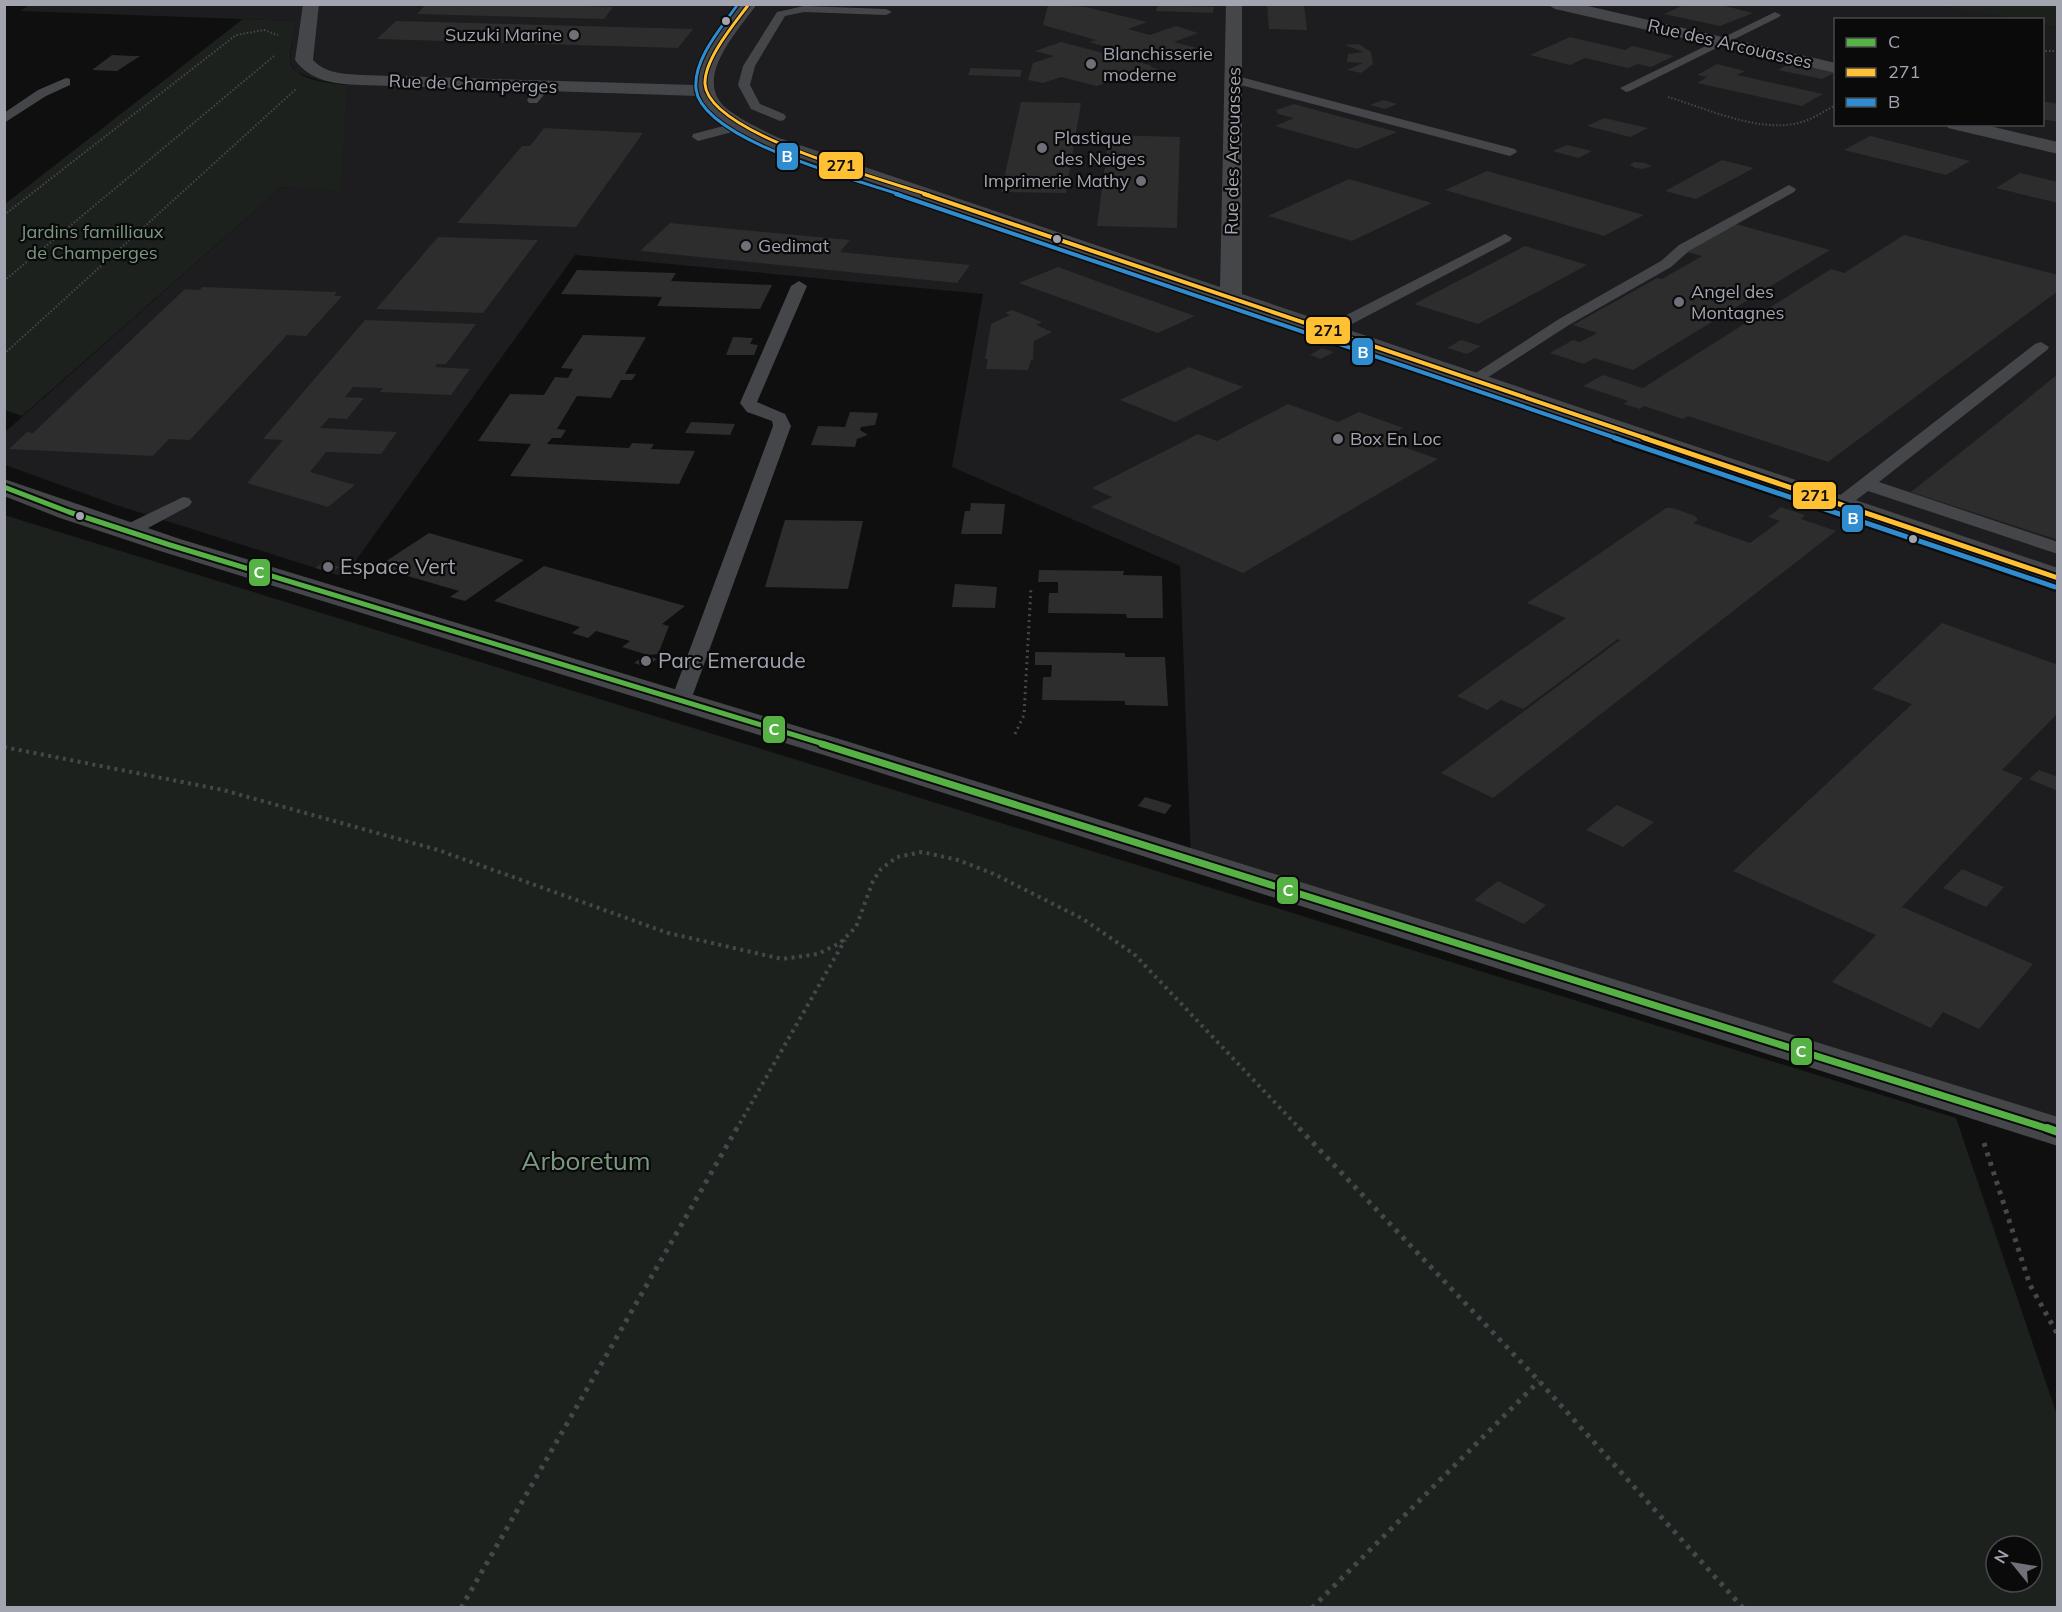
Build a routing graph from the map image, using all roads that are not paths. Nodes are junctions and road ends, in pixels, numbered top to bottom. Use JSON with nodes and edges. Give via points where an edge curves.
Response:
{"nodes":[{"id":1,"x":311,"y":4,"type":"edge"},
{"id":2,"x":749,"y":4,"type":"edge"},
{"id":3,"x":1234,"y":4,"type":"edge"},
{"id":4,"x":1555,"y":4,"type":"edge"},
{"id":5,"x":886,"y":12,"type":"dead end"},
{"id":6,"x":1774,"y":15,"type":"dead end"},
{"id":7,"x":1721,"y":42,"type":"junction"},
{"id":8,"x":1834,"y":68,"type":"edge"},
{"id":9,"x":1233,"y":79,"type":"junction"},
{"id":10,"x":66,"y":82,"type":"dead end"},
{"id":11,"x":545,"y":86,"type":"junction"},
{"id":12,"x":1628,"y":87,"type":"road end"},
{"id":13,"x":704,"y":91,"type":"junction"},
{"id":14,"x":533,"y":100,"type":"dead end"},
{"id":15,"x":4,"y":119,"type":"edge"},
{"id":16,"x":1963,"y":126,"type":"edge"},
{"id":17,"x":741,"y":127,"type":"junction"},
{"id":18,"x":698,"y":137,"type":"dead end"},
{"id":19,"x":2058,"y":148,"type":"edge"},
{"id":20,"x":1510,"y":152,"type":"dead end"},
{"id":21,"x":1789,"y":189,"type":"dead end"},
{"id":22,"x":1505,"y":238,"type":"dead end"},
{"id":23,"x":799,"y":286,"type":"dead end"},
{"id":24,"x":1231,"y":298,"type":"junction"},
{"id":25,"x":1327,"y":331,"type":"junction"},
{"id":26,"x":2041,"y":347,"type":"dead end"},
{"id":27,"x":1473,"y":380,"type":"junction"},
{"id":28,"x":1866,"y":484,"type":"junction"},
{"id":29,"x":4,"y":487,"type":"edge"},
{"id":30,"x":183,"y":502,"type":"dead end"},
{"id":31,"x":1840,"y":504,"type":"junction"},
{"id":32,"x":128,"y":531,"type":"junction"},
{"id":33,"x":2058,"y":548,"type":"edge"},
{"id":34,"x":2058,"y":578,"type":"edge"},
{"id":35,"x":681,"y":700,"type":"junction"},
{"id":36,"x":2058,"y":1132,"type":"edge"}],
"edges":[{"from":1,"to":11,"type":"street","name":"Rue de Champerges","via":[[304,60],[318,72],[361,80]]},
{"from":2,"to":13,"type":"street","via":[[709,62],[703,76]]},
{"from":3,"to":9,"type":"street","name":"Rue des Arcouasses"},
{"from":4,"to":7,"type":"street","name":"Rue des Arcouasses"},
{"from":5,"to":17,"type":"lane","via":[[804,9],[781,14],[749,66],[744,85],[755,106],[780,117]]},
{"from":6,"to":7,"type":"lane"},
{"from":7,"to":8,"type":"street","name":"Rue des Arcouasses"},
{"from":7,"to":12,"type":"lane"},
{"from":9,"to":20,"type":"lane"},
{"from":9,"to":24,"type":"street","name":"Rue des Arcouasses"},
{"from":10,"to":15,"type":"lane"},
{"from":11,"to":13,"type":"street","name":"Rue de Champerges"},
{"from":11,"to":14,"type":"lane"},
{"from":13,"to":17,"type":"street","via":[[720,112]]},
{"from":16,"to":19,"type":"street"},
{"from":17,"to":18,"type":"lane"},
{"from":17,"to":24,"type":"street","via":[[804,155]]},
{"from":21,"to":27,"type":"lane","via":[[1684,248],[1666,264]]},
{"from":22,"to":25,"type":"lane"},
{"from":23,"to":35,"type":"lane","via":[[748,403],[779,418],[782,426]]},
{"from":24,"to":25,"type":"street"},
{"from":25,"to":27,"type":"street"},
{"from":26,"to":28,"type":"lane"},
{"from":27,"to":31,"type":"street"},
{"from":28,"to":31,"type":"lane"},
{"from":28,"to":33,"type":"lane"},
{"from":29,"to":32,"type":"street"},
{"from":30,"to":32,"type":"lane"},
{"from":31,"to":34,"type":"street"},
{"from":32,"to":35,"type":"street"},
{"from":35,"to":36,"type":"street"}]}
